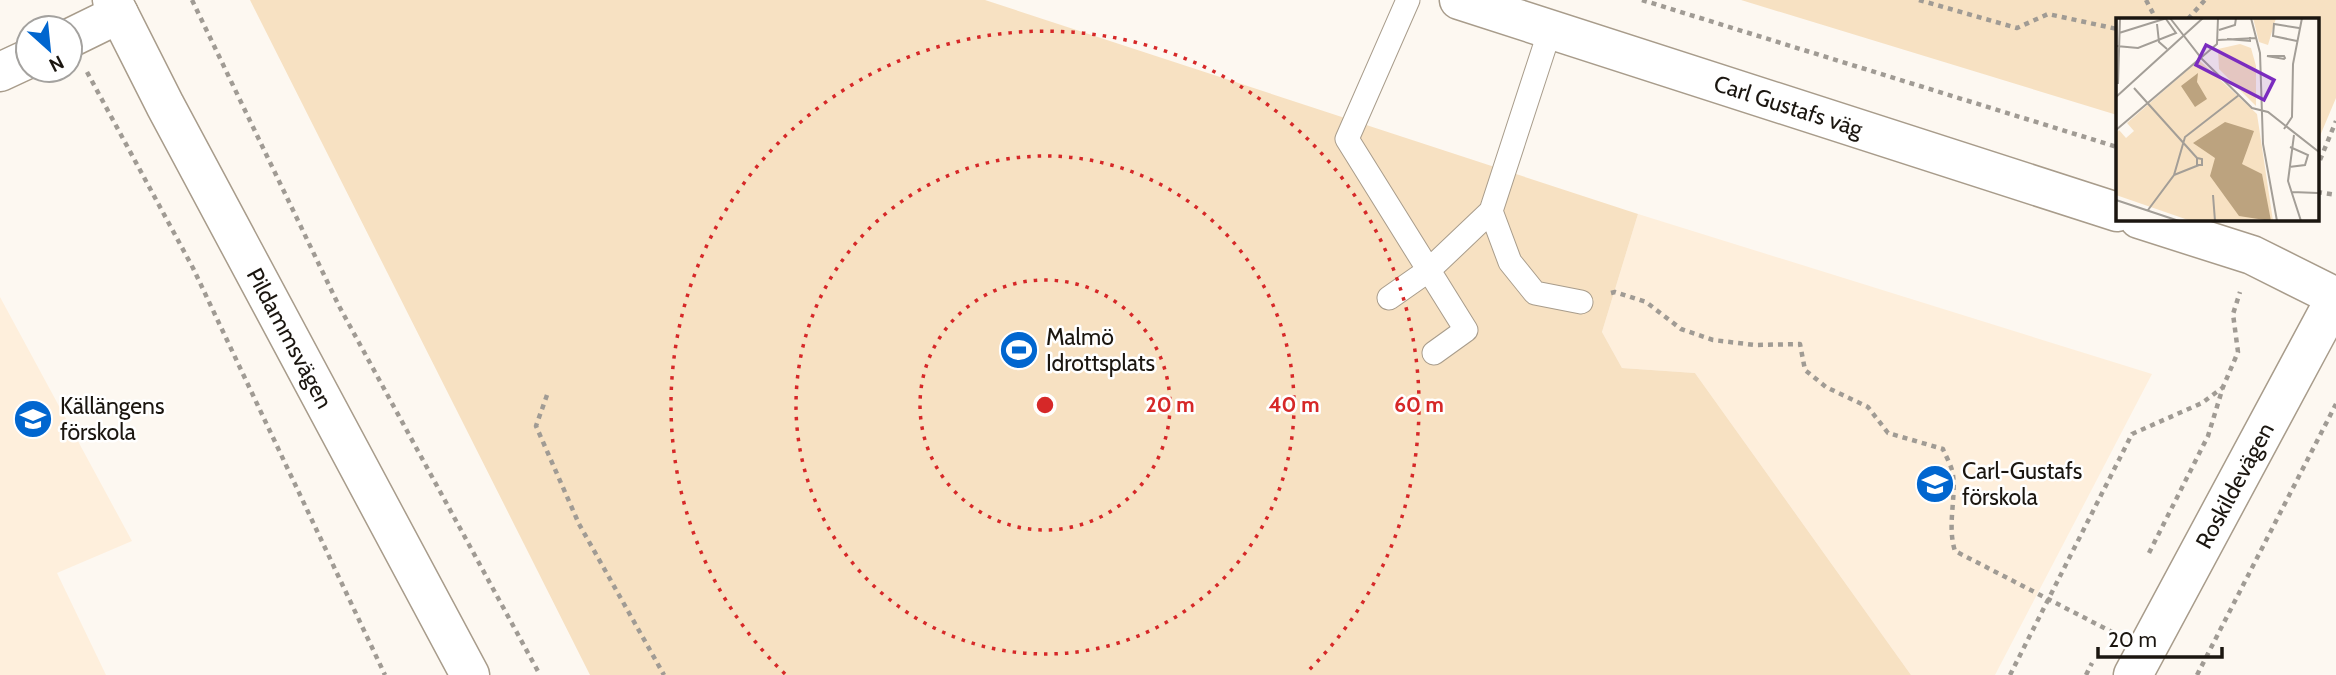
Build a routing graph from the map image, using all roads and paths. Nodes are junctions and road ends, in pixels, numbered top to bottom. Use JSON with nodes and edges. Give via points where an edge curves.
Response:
{"nodes":[{"id":1,"x":192,"y":0,"type":"edge"},
{"id":2,"x":1408,"y":0,"type":"edge"},
{"id":3,"x":1459,"y":0,"type":"edge"},
{"id":4,"x":1642,"y":0,"type":"edge"},
{"id":5,"x":1919,"y":0,"type":"edge"},
{"id":6,"x":2146,"y":0,"type":"edge"},
{"id":7,"x":2205,"y":0,"type":"edge"},
{"id":8,"x":115,"y":7,"type":"edge"},
{"id":9,"x":2155,"y":18,"type":"edge"},
{"id":10,"x":2189,"y":18,"type":"edge"},
{"id":11,"x":2116,"y":29,"type":"edge"},
{"id":12,"x":1550,"y":30,"type":"junction"},
{"id":13,"x":84,"y":43,"type":"edge"},
{"id":14,"x":84,"y":67,"type":"edge"},
{"id":15,"x":2336,"y":121,"type":"edge"},
{"id":16,"x":2116,"y":147,"type":"edge"},
{"id":17,"x":2320,"y":160,"type":"dead end"},
{"id":18,"x":2318,"y":192,"type":"edge"},
{"id":19,"x":2336,"y":195,"type":"edge"},
{"id":20,"x":1491,"y":211,"type":"junction"},
{"id":21,"x":2116,"y":212,"type":"edge"},
{"id":22,"x":2142,"y":220,"type":"edge"},
{"id":23,"x":2252,"y":255,"type":"junction"},
{"id":24,"x":1429,"y":270,"type":"junction"},
{"id":25,"x":2336,"y":297,"type":"edge"},
{"id":26,"x":1389,"y":298,"type":"dead end"},
{"id":27,"x":1581,"y":302,"type":"joint"},
{"id":28,"x":1434,"y":353,"type":"dead end"},
{"id":29,"x":2223,"y":387,"type":"junction"},
{"id":30,"x":547,"y":395,"type":"dead end"},
{"id":31,"x":2336,"y":404,"type":"edge"},
{"id":32,"x":2146,"y":558,"type":"dead end"},
{"id":33,"x":2049,"y":599,"type":"junction"},
{"id":34,"x":2115,"y":619,"type":"dead end"},
{"id":35,"x":2109,"y":631,"type":"junction"},
{"id":36,"x":2103,"y":642,"type":"dead end"},
{"id":37,"x":2098,"y":653,"type":"dead end"},
{"id":38,"x":2140,"y":663,"type":"edge"},
{"id":39,"x":385,"y":675,"type":"edge"},
{"id":40,"x":470,"y":675,"type":"edge"},
{"id":41,"x":540,"y":675,"type":"edge"},
{"id":42,"x":664,"y":675,"type":"edge"},
{"id":43,"x":2010,"y":675,"type":"edge"},
{"id":44,"x":2086,"y":675,"type":"edge"},
{"id":45,"x":2197,"y":675,"type":"edge"}],
"edges":[{"from":1,"to":41,"type":"path","via":[[339,306]]},
{"from":2,"to":24,"type":"lane","via":[[1348,139]]},
{"from":3,"to":12,"type":"street","name":"Carl Gustafs väg"},
{"from":4,"to":16,"type":"path"},
{"from":5,"to":11,"type":"path","via":[[2017,28],[2048,13]]},
{"from":6,"to":9,"type":"path"},
{"from":7,"to":10,"type":"path"},
{"from":8,"to":13,"type":"street"},
{"from":8,"to":40,"type":"street","name":"Pildammsvägen"},
{"from":12,"to":20,"type":"lane"},
{"from":12,"to":21,"type":"street","name":"Carl Gustafs väg"},
{"from":14,"to":39,"type":"path","via":[[193,268]]},
{"from":15,"to":17,"type":"path"},
{"from":18,"to":19,"type":"path"},
{"from":20,"to":24,"type":"lane"},
{"from":20,"to":27,"type":"lane","via":[[1510,262],[1535,293]]},
{"from":22,"to":23,"type":"street"},
{"from":23,"to":25,"type":"street"},
{"from":23,"to":29,"type":"path","via":[[2233,314],[2238,352]]},
{"from":24,"to":26,"type":"lane"},
{"from":24,"to":28,"type":"lane","via":[[1466,331]]},
{"from":25,"to":38,"type":"street","name":"Roskildevägen"},
{"from":27,"to":33,"type":"path","via":[[1615,292],[1646,302],[1681,329],[1713,340],[1800,344],[1805,370],[1826,387],[1868,407],[1888,433],[1943,449],[1953,473],[1950,537],[1955,551]]},
{"from":29,"to":32,"type":"path","via":[[2208,436]]},
{"from":29,"to":33,"type":"path","via":[[2202,403],[2133,434]]},
{"from":30,"to":42,"type":"path","via":[[536,426],[579,524]]},
{"from":31,"to":45,"type":"path"},
{"from":33,"to":35,"type":"path"},
{"from":33,"to":43,"type":"path"},
{"from":34,"to":35,"type":"path"},
{"from":35,"to":36,"type":"path"},
{"from":35,"to":38,"type":"path"},
{"from":37,"to":44,"type":"path"}]}
